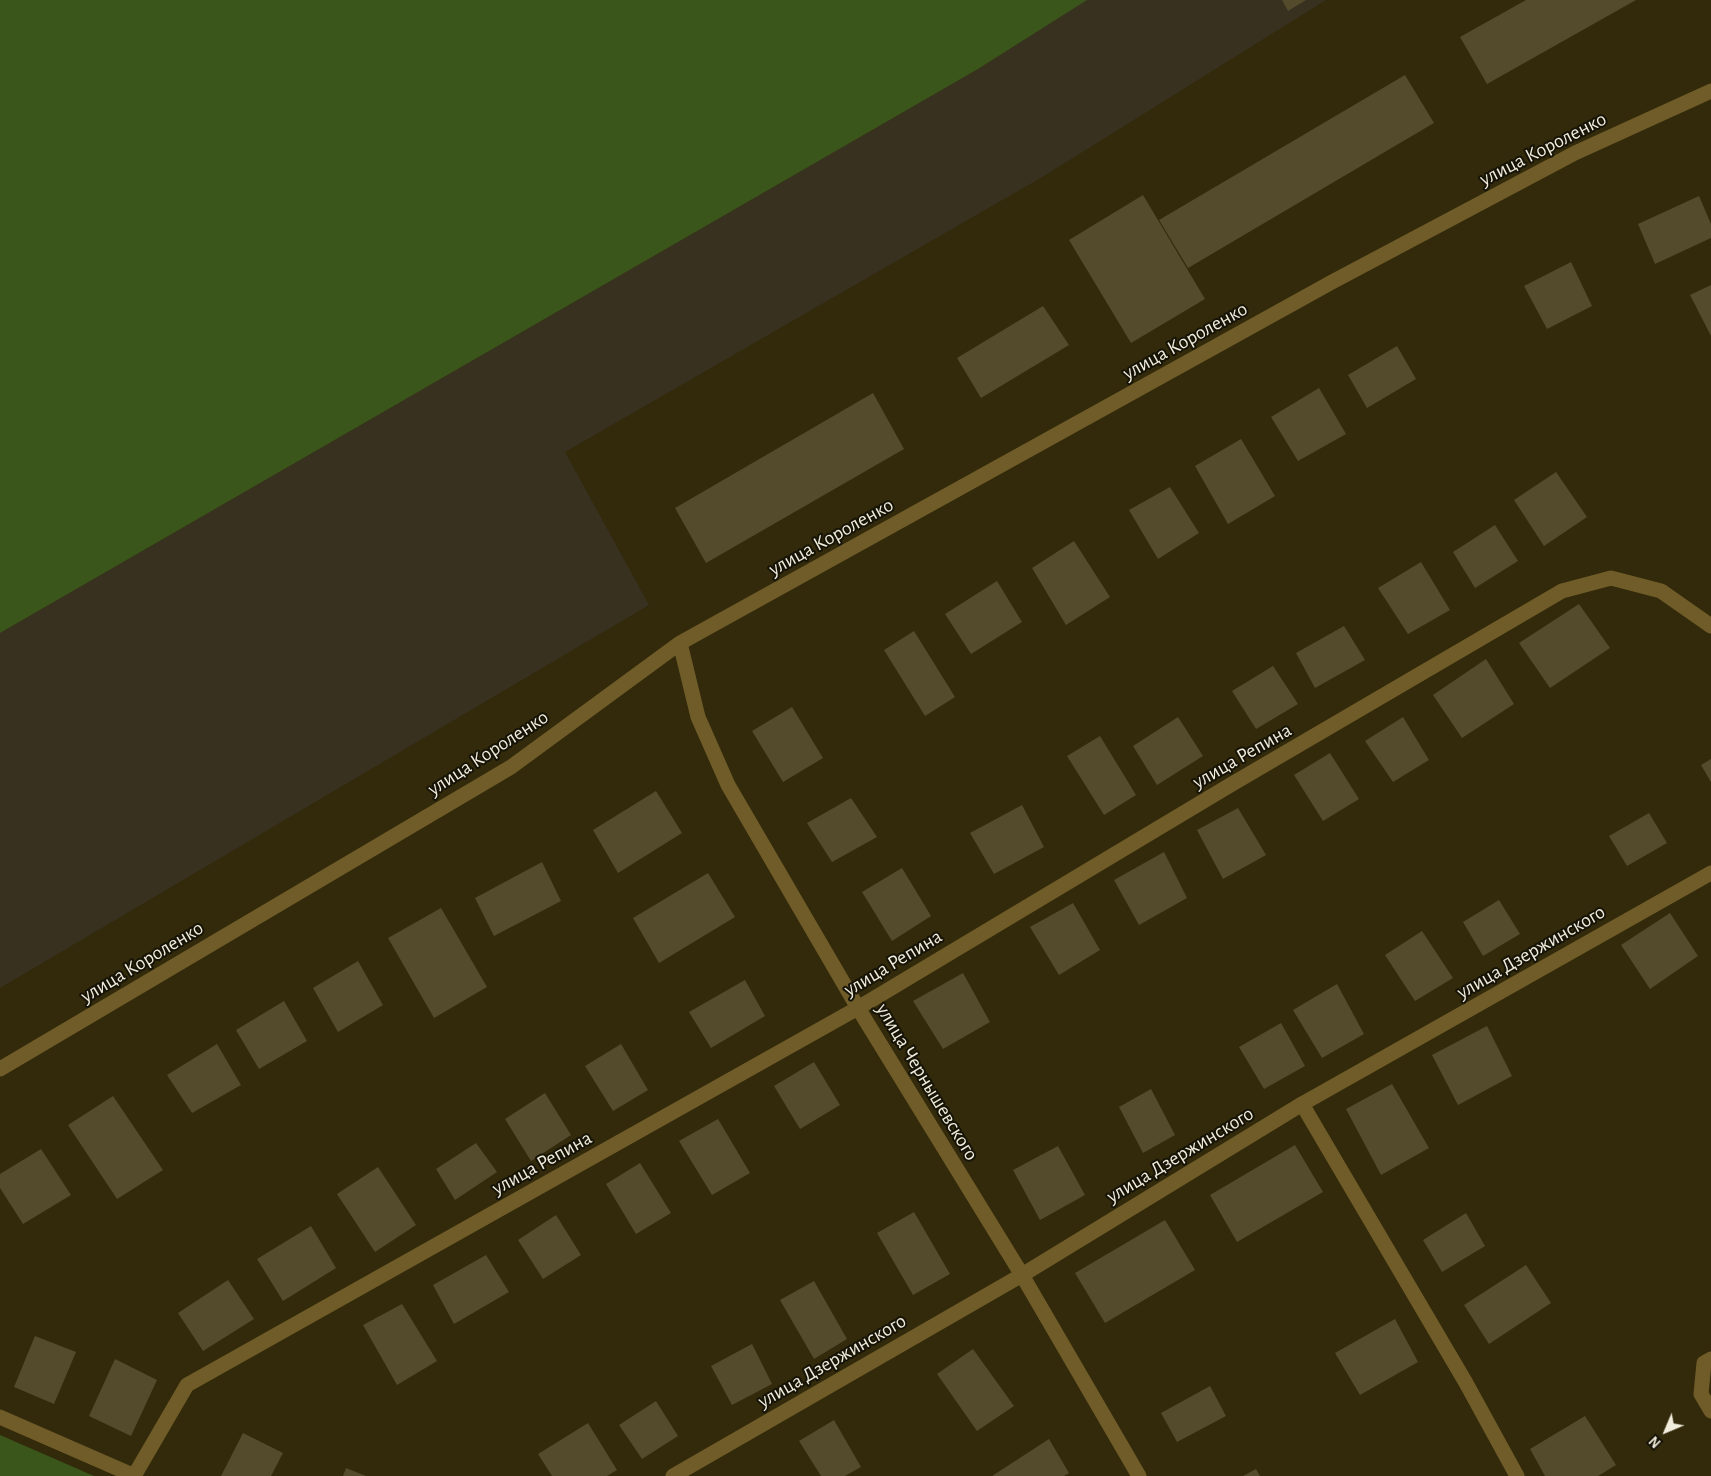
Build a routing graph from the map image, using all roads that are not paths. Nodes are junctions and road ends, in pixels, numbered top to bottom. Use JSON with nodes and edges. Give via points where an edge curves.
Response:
{"nodes":[{"id":1,"x":1711,"y":91,"type":"edge"},
{"id":2,"x":1711,"y":626,"type":"edge"},
{"id":3,"x":680,"y":643,"type":"junction"},
{"id":4,"x":1711,"y":872,"type":"edge"},
{"id":5,"x":858,"y":1008,"type":"junction"},
{"id":6,"x":0,"y":1069,"type":"edge"},
{"id":7,"x":1302,"y":1104,"type":"junction"},
{"id":8,"x":1022,"y":1275,"type":"junction"},
{"id":9,"x":1711,"y":1359,"type":"edge"},
{"id":10,"x":1711,"y":1412,"type":"edge"},
{"id":11,"x":0,"y":1418,"type":"edge"},
{"id":12,"x":134,"y":1476,"type":"edge"},
{"id":13,"x":673,"y":1476,"type":"edge"},
{"id":14,"x":1140,"y":1476,"type":"edge"},
{"id":15,"x":1517,"y":1476,"type":"edge"}],
"edges":[{"from":1,"to":3,"type":"street","name":"улица Короленко","via":[[1575,153],[1341,277]]},
{"from":2,"to":5,"type":"street","name":"улица Репина","via":[[1661,591],[1611,578],[1562,592],[1232,784]]},
{"from":3,"to":5,"type":"street","name":"улица Чернышевского","via":[[698,717],[728,785]]},
{"from":3,"to":6,"type":"street","name":"улица Короленко","via":[[511,767]]},
{"from":4,"to":7,"type":"street","name":"улица Дзержинского"},
{"from":5,"to":8,"type":"street","name":"улица Чернышевского"},
{"from":5,"to":12,"type":"street","name":"улица Репина","via":[[187,1385]]},
{"from":7,"to":8,"type":"street","name":"улица Дзержинского"},
{"from":7,"to":15,"type":"street"},
{"from":8,"to":13,"type":"street","name":"улица Дзержинского"},
{"from":8,"to":14,"type":"street","name":"улица Чернышевского"},
{"from":9,"to":10,"type":"street","via":[[1704,1362],[1701,1394]]},
{"from":11,"to":12,"type":"street"}]}
